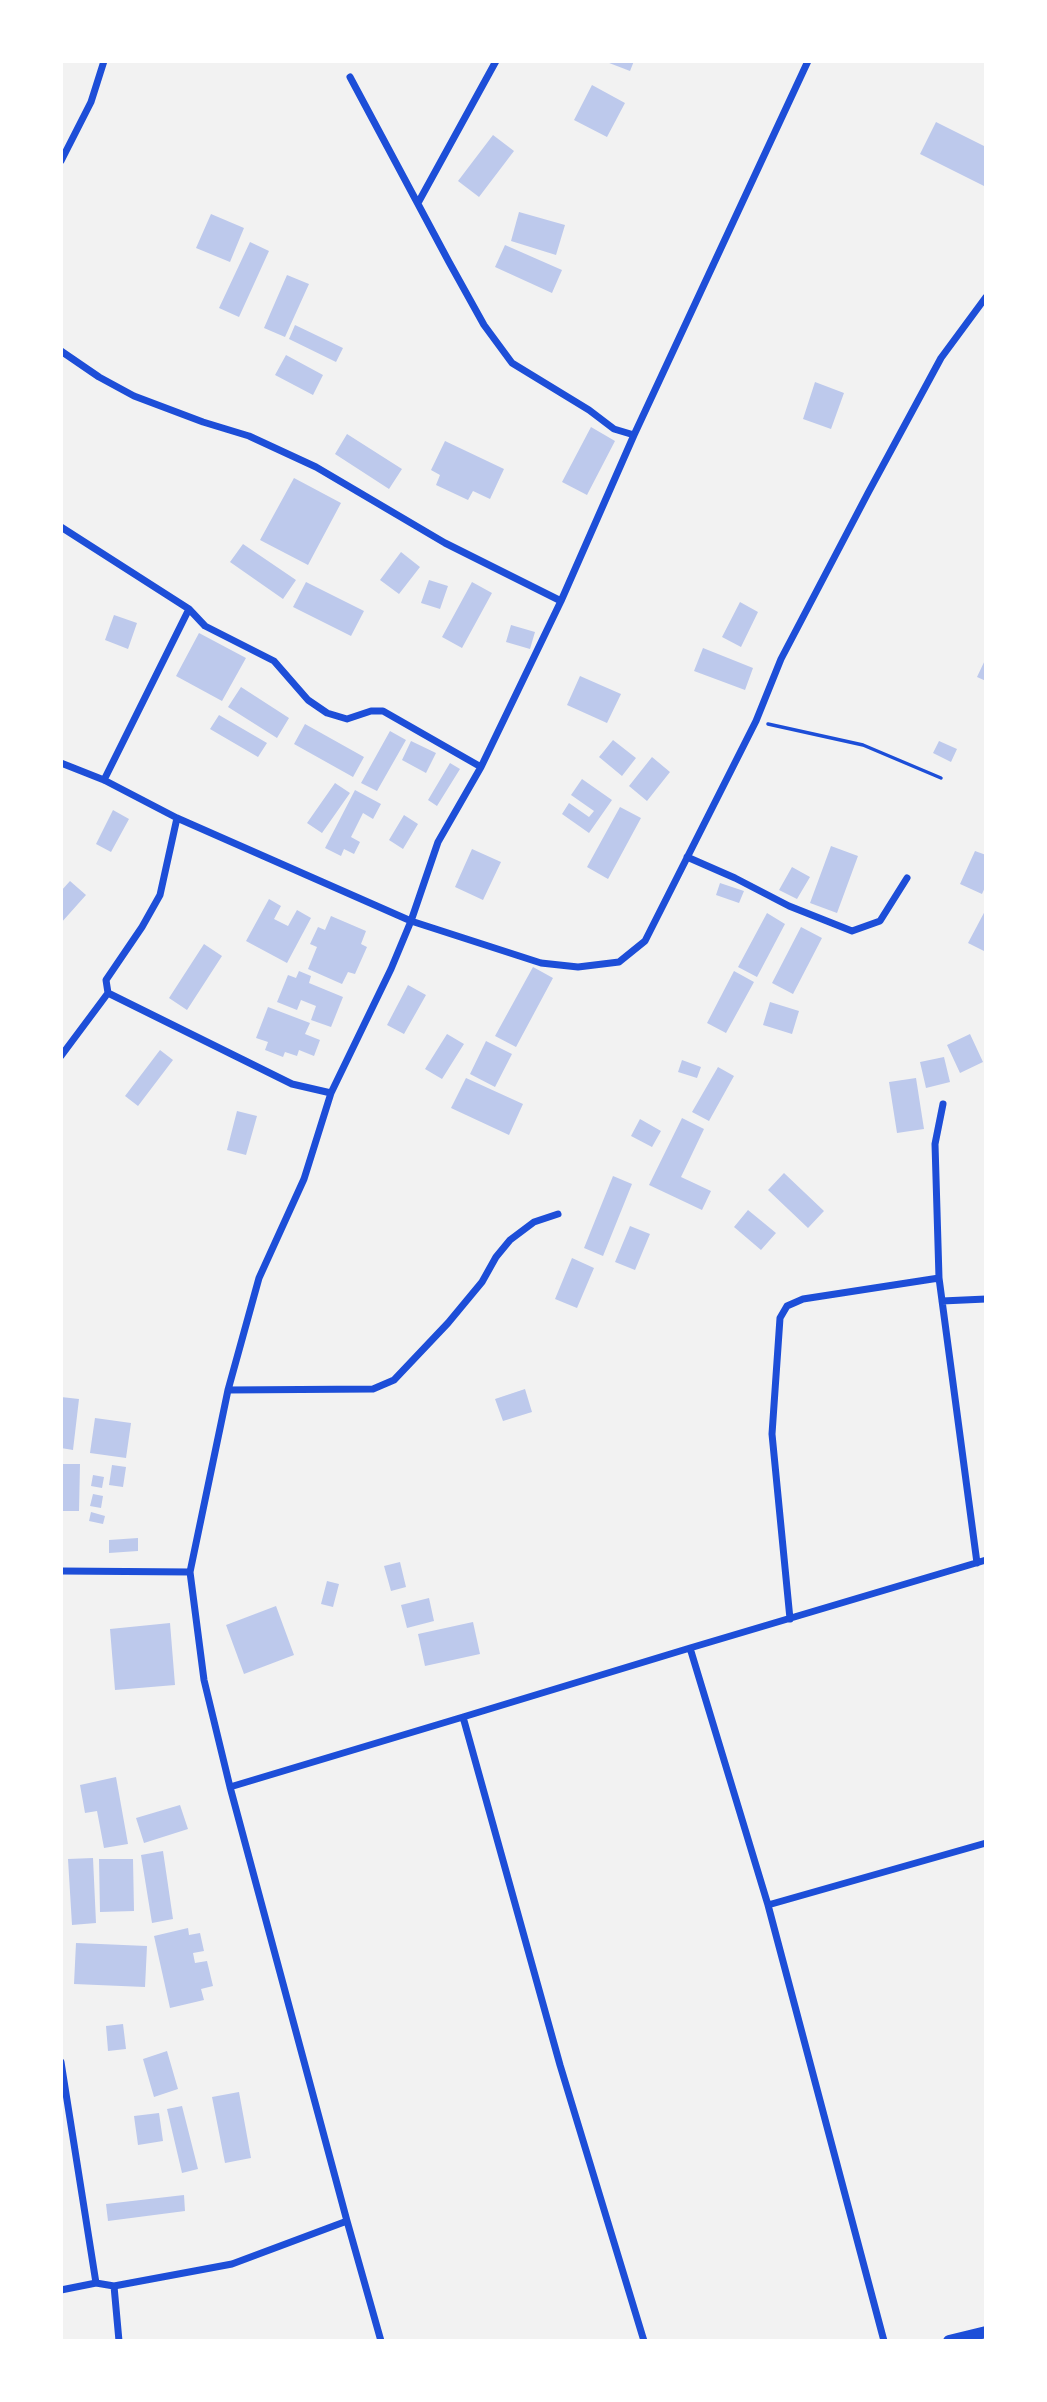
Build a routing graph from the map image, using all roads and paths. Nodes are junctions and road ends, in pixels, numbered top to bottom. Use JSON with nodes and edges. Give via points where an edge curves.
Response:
{"nodes":[{"id":1,"x":104,"y":61,"type":"edge"},
{"id":2,"x":496,"y":61,"type":"edge"},
{"id":3,"x":808,"y":61,"type":"edge"},
{"id":4,"x":350,"y":77,"type":"dead end"},
{"id":5,"x":61,"y":161,"type":"edge"},
{"id":6,"x":418,"y":203,"type":"junction"},
{"id":7,"x":986,"y":298,"type":"edge"},
{"id":8,"x":61,"y":351,"type":"edge"},
{"id":9,"x":634,"y":435,"type":"junction"},
{"id":10,"x":61,"y":527,"type":"edge"},
{"id":11,"x":561,"y":601,"type":"junction"},
{"id":12,"x":189,"y":609,"type":"junction"},
{"id":13,"x":756,"y":721,"type":"junction"},
{"id":14,"x":61,"y":763,"type":"edge"},
{"id":15,"x":481,"y":767,"type":"junction"},
{"id":16,"x":941,"y":778,"type":"dead end"},
{"id":17,"x":104,"y":780,"type":"junction"},
{"id":18,"x":177,"y":818,"type":"junction"},
{"id":19,"x":687,"y":857,"type":"junction"},
{"id":20,"x":907,"y":878,"type":"dead end"},
{"id":21,"x":411,"y":921,"type":"junction"},
{"id":22,"x":108,"y":993,"type":"junction"},
{"id":23,"x":61,"y":1056,"type":"edge"},
{"id":24,"x":331,"y":1093,"type":"junction"},
{"id":25,"x":943,"y":1104,"type":"dead end"},
{"id":26,"x":558,"y":1214,"type":"dead end"},
{"id":27,"x":939,"y":1278,"type":"junction"},
{"id":28,"x":986,"y":1299,"type":"edge"},
{"id":29,"x":943,"y":1301,"type":"junction"},
{"id":30,"x":228,"y":1390,"type":"junction"},
{"id":31,"x":986,"y":1560,"type":"edge"},
{"id":32,"x":977,"y":1563,"type":"junction"},
{"id":33,"x":61,"y":1571,"type":"edge"},
{"id":34,"x":190,"y":1572,"type":"junction"},
{"id":35,"x":790,"y":1619,"type":"junction"},
{"id":36,"x":690,"y":1648,"type":"junction"},
{"id":37,"x":463,"y":1717,"type":"junction"},
{"id":38,"x":230,"y":1787,"type":"junction"},
{"id":39,"x":986,"y":1843,"type":"edge"},
{"id":40,"x":768,"y":1905,"type":"junction"},
{"id":41,"x":61,"y":2062,"type":"edge"},
{"id":42,"x":347,"y":2221,"type":"junction"},
{"id":43,"x":96,"y":2283,"type":"junction"},
{"id":44,"x":114,"y":2286,"type":"junction"},
{"id":45,"x":61,"y":2290,"type":"edge"},
{"id":46,"x":986,"y":2332,"type":"edge"},
{"id":47,"x":119,"y":2341,"type":"edge"},
{"id":48,"x":381,"y":2341,"type":"edge"},
{"id":49,"x":644,"y":2341,"type":"edge"},
{"id":50,"x":884,"y":2341,"type":"edge"},
{"id":51,"x":949,"y":2341,"type":"edge"}],
"edges":[{"from":1,"to":5,"type":"street","via":[[91,102]]},
{"from":2,"to":6,"type":"street"},
{"from":3,"to":9,"type":"street"},
{"from":4,"to":6,"type":"street"},
{"from":6,"to":9,"type":"street","via":[[484,325],[512,363],[614,429]]},
{"from":7,"to":13,"type":"street","via":[[942,358],[888,456],[781,659]]},
{"from":8,"to":11,"type":"street","via":[[134,396],[249,436],[316,467],[445,543]]},
{"from":9,"to":11,"type":"street"},
{"from":10,"to":12,"type":"street"},
{"from":11,"to":15,"type":"street"},
{"from":12,"to":15,"type":"street","via":[[205,626],[274,661],[308,700],[327,713],[347,719],[383,711]]},
{"from":12,"to":17,"type":"street"},
{"from":13,"to":16,"type":"path","via":[[863,745]]},
{"from":13,"to":19,"type":"street"},
{"from":14,"to":17,"type":"street"},
{"from":15,"to":21,"type":"street","via":[[438,842]]},
{"from":17,"to":18,"type":"street"},
{"from":18,"to":21,"type":"street"},
{"from":18,"to":22,"type":"street","via":[[160,895],[106,980]]},
{"from":19,"to":20,"type":"street","via":[[852,931],[880,920]]},
{"from":19,"to":21,"type":"street","via":[[645,941],[619,962],[578,967],[541,963]]},
{"from":21,"to":24,"type":"street"},
{"from":22,"to":23,"type":"street"},
{"from":22,"to":24,"type":"street","via":[[292,1084]]},
{"from":24,"to":30,"type":"street","via":[[304,1179],[258,1278]]},
{"from":25,"to":27,"type":"street","via":[[935,1144]]},
{"from":26,"to":30,"type":"street","via":[[534,1222],[510,1240],[449,1323],[394,1380],[373,1389]]},
{"from":27,"to":29,"type":"street"},
{"from":27,"to":35,"type":"street","via":[[803,1299],[787,1306],[780,1318],[772,1434]]},
{"from":28,"to":29,"type":"street"},
{"from":29,"to":32,"type":"street"},
{"from":30,"to":34,"type":"street"},
{"from":31,"to":32,"type":"street"},
{"from":32,"to":35,"type":"street"},
{"from":33,"to":34,"type":"street"},
{"from":34,"to":38,"type":"street","via":[[204,1680]]},
{"from":35,"to":36,"type":"street"},
{"from":36,"to":37,"type":"street"},
{"from":36,"to":40,"type":"street"},
{"from":37,"to":38,"type":"street"},
{"from":37,"to":49,"type":"street","via":[[560,2065]]},
{"from":38,"to":42,"type":"street"},
{"from":39,"to":40,"type":"street"},
{"from":40,"to":50,"type":"street"},
{"from":41,"to":43,"type":"street"},
{"from":42,"to":44,"type":"street","via":[[232,2264]]},
{"from":42,"to":48,"type":"street"},
{"from":43,"to":44,"type":"street"},
{"from":43,"to":45,"type":"street"},
{"from":44,"to":47,"type":"street"},
{"from":46,"to":51,"type":"street"}]}
